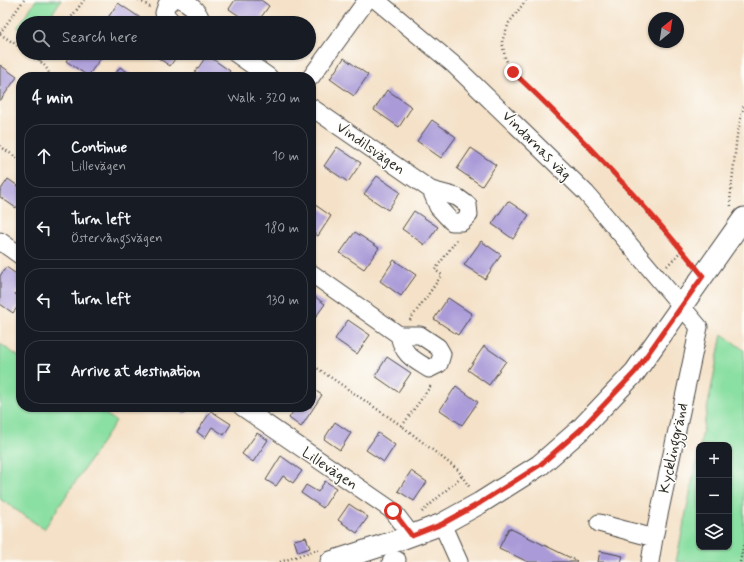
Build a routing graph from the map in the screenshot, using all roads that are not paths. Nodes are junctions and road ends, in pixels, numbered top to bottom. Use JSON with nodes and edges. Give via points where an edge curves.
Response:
{"nodes":[{"id":1,"x":173,"y":0,"type":"edge"},
{"id":2,"x":182,"y":0,"type":"edge"},
{"id":3,"x":367,"y":0,"type":"edge"},
{"id":4,"x":376,"y":0,"type":"edge"},
{"id":5,"x":167,"y":16,"type":"edge"},
{"id":6,"x":200,"y":16,"type":"edge"},
{"id":7,"x":244,"y":60,"type":"edge"},
{"id":8,"x":262,"y":72,"type":"edge"},
{"id":9,"x":315,"y":72,"type":"edge"},
{"id":10,"x":316,"y":110,"type":"edge"},
{"id":11,"x":462,"y":222,"type":"road end"},
{"id":12,"x":740,"y":224,"type":"edge"},
{"id":13,"x":0,"y":241,"type":"edge"},
{"id":14,"x":16,"y":252,"type":"edge"},
{"id":15,"x":316,"y":277,"type":"edge"},
{"id":16,"x":682,"y":307,"type":"junction"},
{"id":17,"x":399,"y":335,"type":"junction"},
{"id":18,"x":249,"y":412,"type":"edge"},
{"id":19,"x":600,"y":523,"type":"dead end"},
{"id":20,"x":442,"y":524,"type":"junction"},
{"id":21,"x":412,"y":536,"type":"junction"},
{"id":22,"x":654,"y":538,"type":"junction"},
{"id":23,"x":331,"y":562,"type":"edge"},
{"id":24,"x":459,"y":562,"type":"edge"},
{"id":25,"x":650,"y":562,"type":"edge"}],
"edges":[{"from":1,"to":5,"type":"street","via":[[164,13]]},
{"from":2,"to":6,"type":"street","via":[[191,5]]},
{"from":3,"to":9,"type":"street"},
{"from":4,"to":16,"type":"street","name":"Vindarnas väg","via":[[453,64],[586,194]]},
{"from":7,"to":8,"type":"street"},
{"from":10,"to":11,"type":"street","name":"Vindilsvägen","via":[[431,190],[438,207],[452,222]]},
{"from":12,"to":16,"type":"street"},
{"from":13,"to":14,"type":"street"},
{"from":15,"to":17,"type":"street"},
{"from":16,"to":20,"type":"street","via":[[635,372],[580,430],[540,465]]},
{"from":16,"to":22,"type":"street","name":"Kycklinggränd","via":[[699,327]]},
{"from":17,"to":17,"type":"street","via":[[420,335],[438,347],[442,354],[439,364],[429,369],[414,360],[401,347]]},
{"from":18,"to":21,"type":"street","name":"Lillevägen","via":[[393,511]]},
{"from":19,"to":22,"type":"street"},
{"from":20,"to":21,"type":"street"},
{"from":20,"to":24,"type":"street"},
{"from":21,"to":23,"type":"street"},
{"from":22,"to":25,"type":"street"}]}
